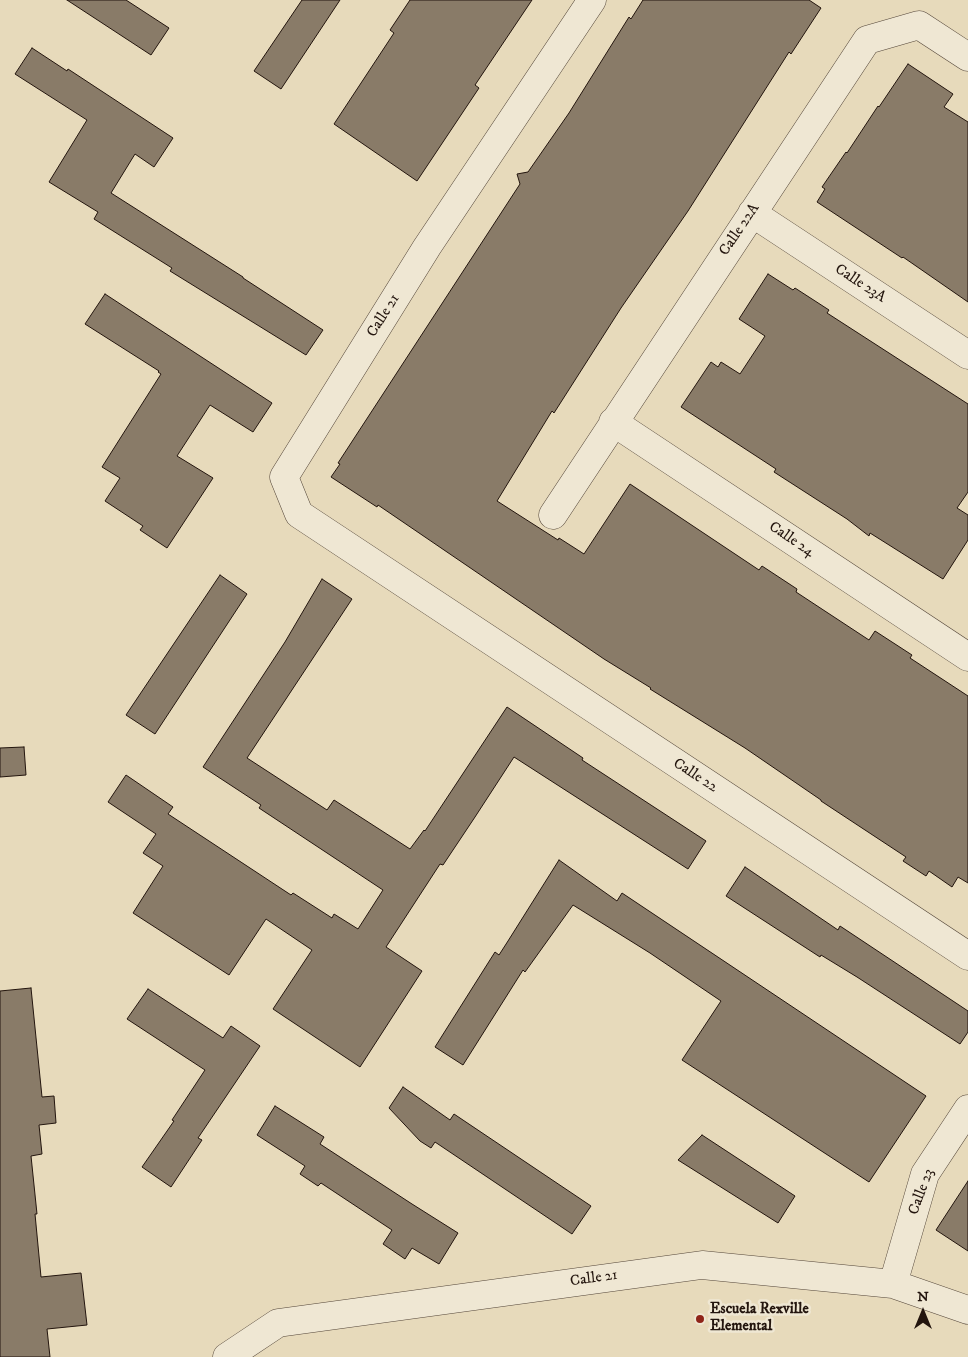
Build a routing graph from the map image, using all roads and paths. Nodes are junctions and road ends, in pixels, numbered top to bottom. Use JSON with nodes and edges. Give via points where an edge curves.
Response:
{"nodes":[{"id":1,"x":592,"y":0,"type":"edge"},
{"id":2,"x":968,"y":57,"type":"edge"},
{"id":3,"x":752,"y":213,"type":"junction"},
{"id":4,"x":968,"y":355,"type":"edge"},
{"id":5,"x":613,"y":422,"type":"junction"},
{"id":6,"x":553,"y":515,"type":"dead end"},
{"id":7,"x":422,"y":596,"type":"joint"},
{"id":8,"x":968,"y":657,"type":"edge"},
{"id":9,"x":968,"y":956,"type":"edge"},
{"id":10,"x":968,"y":1109,"type":"edge"},
{"id":11,"x":894,"y":1284,"type":"junction"},
{"id":12,"x":968,"y":1310,"type":"edge"},
{"id":13,"x":227,"y":1357,"type":"edge"}],
"edges":[{"from":1,"to":7,"type":"street","name":"Calle 21","via":[[427,247],[284,476],[299,514]]},
{"from":2,"to":3,"type":"street","name":"Calle 22A","via":[[919,25],[867,40]]},
{"from":3,"to":4,"type":"street","name":"Calle 23A"},
{"from":3,"to":5,"type":"street","name":"Calle 22A"},
{"from":5,"to":6,"type":"street","name":"Calle 22A"},
{"from":5,"to":8,"type":"street","name":"Calle 24"},
{"from":7,"to":9,"type":"street","name":"Calle 22"},
{"from":10,"to":11,"type":"street","name":"Calle 23","via":[[925,1174]]},
{"from":11,"to":12,"type":"street","name":"Calle 21"},
{"from":11,"to":13,"type":"street","name":"Calle 21","via":[[702,1265],[278,1323]]}]}
